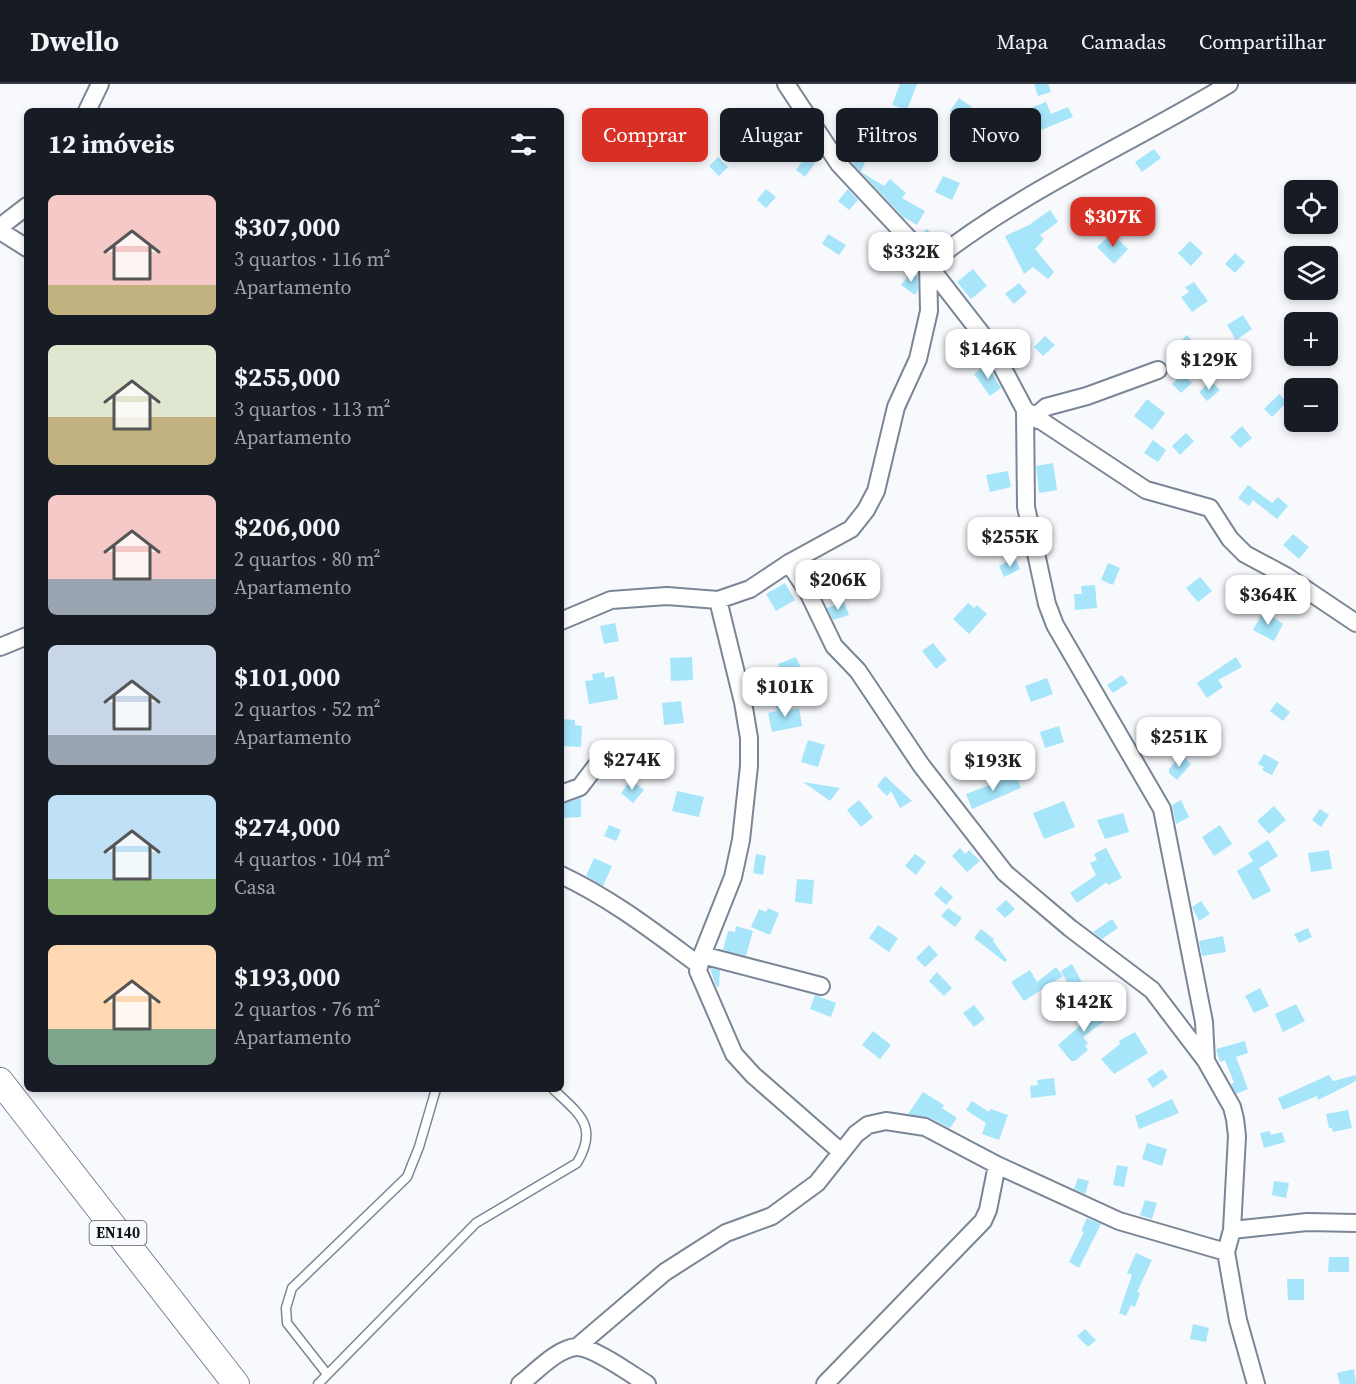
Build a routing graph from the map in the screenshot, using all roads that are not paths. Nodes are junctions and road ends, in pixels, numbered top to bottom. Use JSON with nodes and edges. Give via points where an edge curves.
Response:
{"nodes":[{"id":1,"x":100,"y":84,"type":"edge"},
{"id":2,"x":786,"y":84,"type":"edge"},
{"id":3,"x":1230,"y":84,"type":"edge"},
{"id":4,"x":88,"y":108,"type":"edge"},
{"id":5,"x":24,"y":209,"type":"edge"},
{"id":6,"x":0,"y":229,"type":"edge"},
{"id":7,"x":24,"y":246,"type":"edge"},
{"id":8,"x":928,"y":265,"type":"junction"},
{"id":9,"x":1158,"y":370,"type":"dead end"},
{"id":10,"x":1031,"y":415,"type":"junction"},
{"id":11,"x":789,"y":563,"type":"junction"},
{"id":12,"x":718,"y":600,"type":"junction"},
{"id":13,"x":564,"y":620,"type":"edge"},
{"id":14,"x":1356,"y":623,"type":"edge"},
{"id":15,"x":24,"y":637,"type":"edge"},
{"id":16,"x":0,"y":647,"type":"edge"},
{"id":17,"x":596,"y":766,"type":"dead end"},
{"id":18,"x":564,"y":793,"type":"edge"},
{"id":19,"x":564,"y":876,"type":"edge"},
{"id":20,"x":700,"y":960,"type":"junction"},
{"id":21,"x":821,"y":987,"type":"dead end"},
{"id":22,"x":1206,"y":1061,"type":"junction"},
{"id":23,"x":0,"y":1081,"type":"edge"},
{"id":24,"x":435,"y":1092,"type":"edge"},
{"id":25,"x":557,"y":1092,"type":"edge"},
{"id":26,"x":840,"y":1151,"type":"junction"},
{"id":27,"x":997,"y":1165,"type":"junction"},
{"id":28,"x":1356,"y":1223,"type":"edge"},
{"id":29,"x":1232,"y":1230,"type":"junction"},
{"id":30,"x":1226,"y":1252,"type":"junction"},
{"id":31,"x":577,"y":1347,"type":"junction"},
{"id":32,"x":327,"y":1374,"type":"junction"},
{"id":33,"x":236,"y":1384,"type":"edge"},
{"id":34,"x":318,"y":1384,"type":"edge"},
{"id":35,"x":520,"y":1384,"type":"edge"},
{"id":36,"x":647,"y":1384,"type":"edge"},
{"id":37,"x":825,"y":1384,"type":"edge"},
{"id":38,"x":1256,"y":1384,"type":"edge"}],
"edges":[{"from":1,"to":4,"type":"street"},
{"from":2,"to":8,"type":"street","via":[[839,164],[912,242]]},
{"from":3,"to":8,"type":"street","via":[[1033,192],[970,232]]},
{"from":5,"to":6,"type":"street"},
{"from":6,"to":7,"type":"street"},
{"from":8,"to":10,"type":"street","via":[[991,346]]},
{"from":8,"to":11,"type":"street","via":[[929,311],[918,358],[896,407],[876,491],[851,529]]},
{"from":9,"to":10,"type":"street"},
{"from":10,"to":14,"type":"street","via":[[1146,490],[1210,508],[1245,554]]},
{"from":10,"to":22,"type":"street","via":[[1026,507],[1047,604],[1055,625],[1162,809],[1204,1022]]},
{"from":11,"to":12,"type":"street","via":[[750,589]]},
{"from":11,"to":22,"type":"street","via":[[834,646],[858,671],[921,765],[1005,873],[1152,990]]},
{"from":12,"to":13,"type":"street","via":[[667,596],[611,600]]},
{"from":12,"to":20,"type":"street","via":[[743,702],[749,766],[733,877]]},
{"from":15,"to":16,"type":"street"},
{"from":17,"to":18,"type":"street","via":[[580,787]]},
{"from":19,"to":20,"type":"street","via":[[596,891]]},
{"from":20,"to":21,"type":"street"},
{"from":20,"to":26,"type":"street","via":[[698,971],[734,1054]]},
{"from":22,"to":29,"type":"street","via":[[1235,1119]]},
{"from":23,"to":33,"type":"main road","number":"EN140"},
{"from":24,"to":32,"type":"lane","via":[[407,1177],[292,1288],[286,1308],[287,1323]]},
{"from":25,"to":32,"type":"lane","via":[[584,1119],[585,1149],[578,1163],[476,1223]]},
{"from":26,"to":27,"type":"street","via":[[868,1125],[886,1121],[925,1127]]},
{"from":26,"to":31,"type":"street","via":[[817,1183],[772,1216],[726,1233],[665,1272]]},
{"from":27,"to":30,"type":"street","via":[[1119,1221]]},
{"from":27,"to":37,"type":"street","via":[[983,1221]]},
{"from":28,"to":29,"type":"street","via":[[1307,1222]]},
{"from":29,"to":30,"type":"street"},
{"from":30,"to":38,"type":"street","via":[[1238,1320]]},
{"from":31,"to":35,"type":"street","via":[[563,1351]]},
{"from":31,"to":36,"type":"street","via":[[591,1351]]},
{"from":32,"to":34,"type":"lane"}]}
